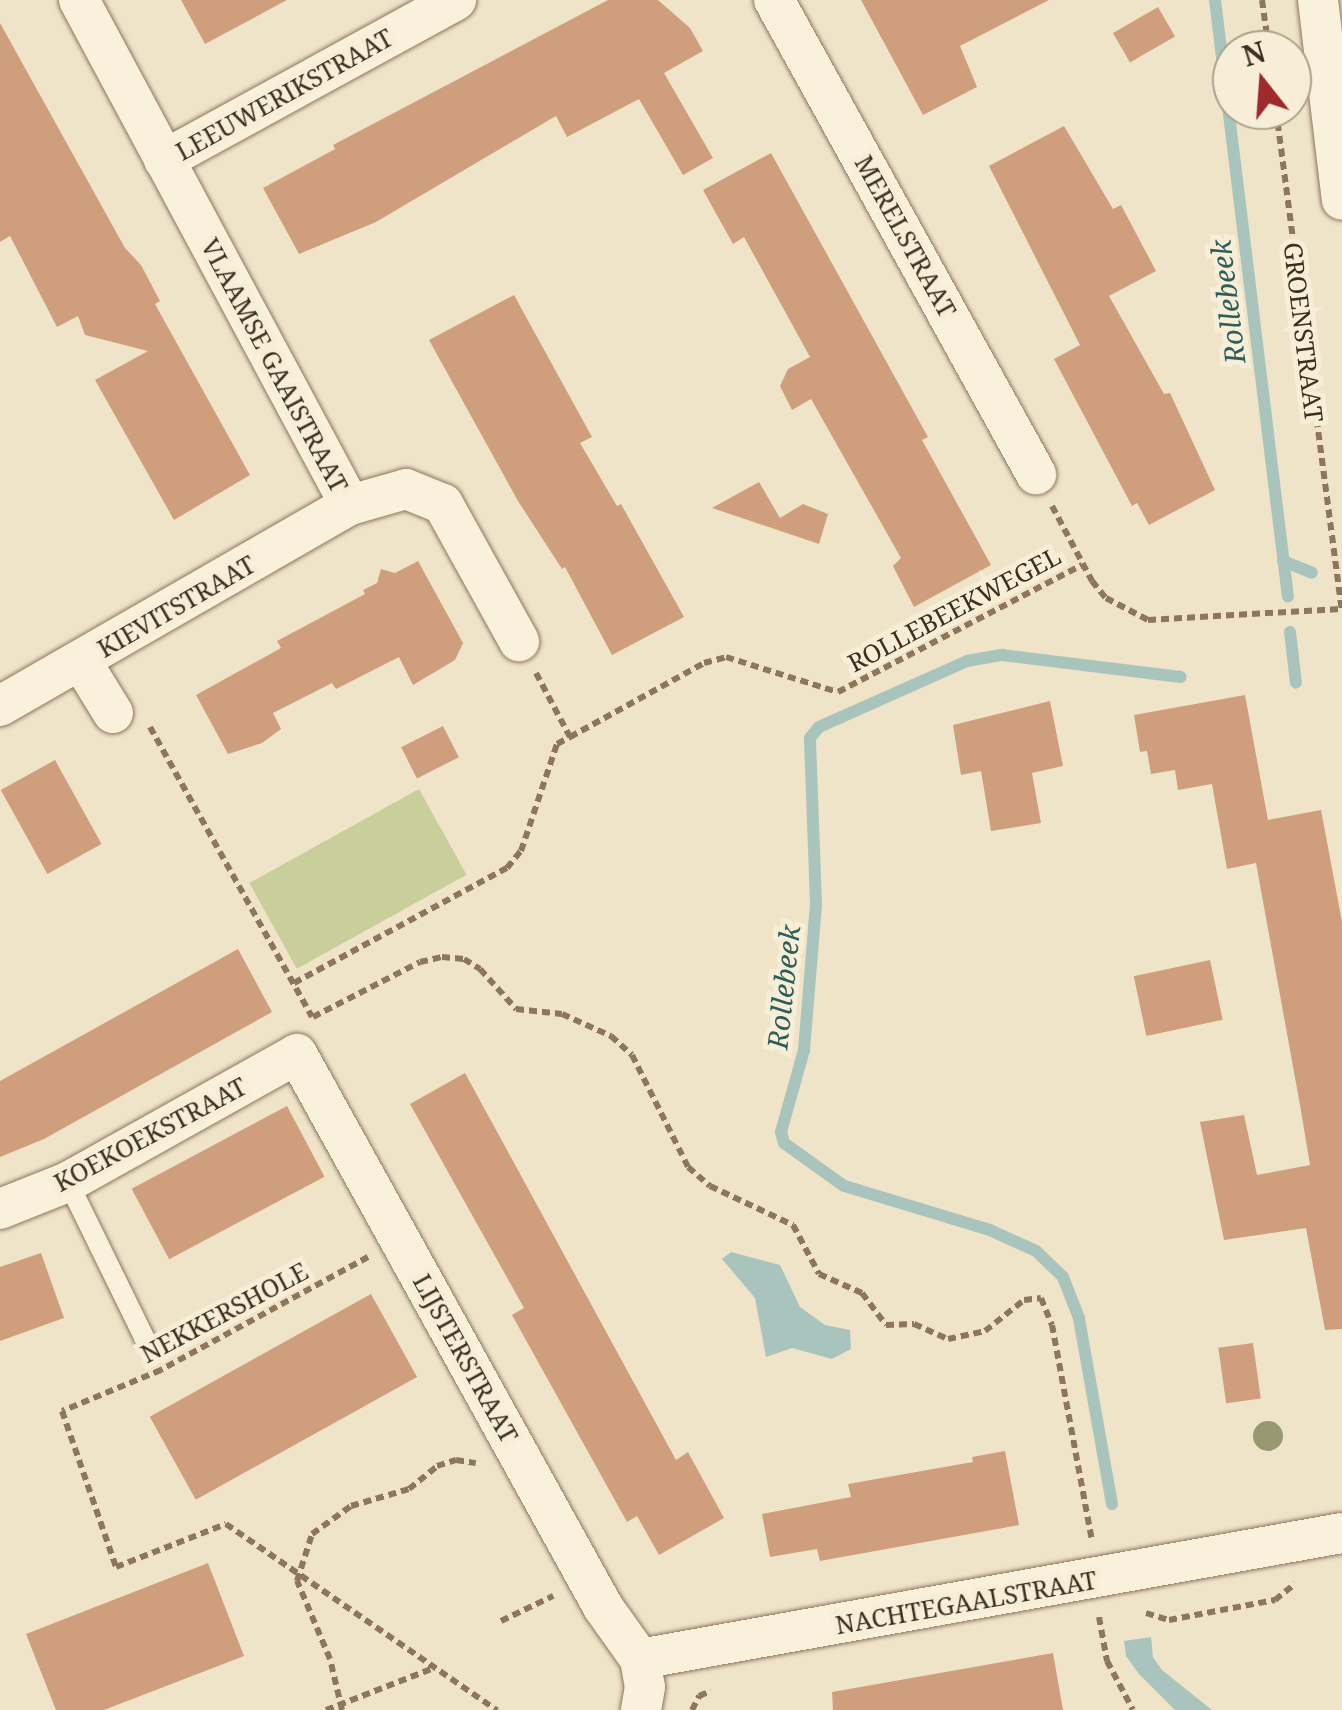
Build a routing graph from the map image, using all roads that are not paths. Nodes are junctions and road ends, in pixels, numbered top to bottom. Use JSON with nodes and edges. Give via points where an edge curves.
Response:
{"nodes":[{"id":1,"x":79,"y":0,"type":"edge"},
{"id":2,"x":456,"y":0,"type":"edge"},
{"id":3,"x":774,"y":0,"type":"edge"},
{"id":4,"x":1318,"y":0,"type":"edge"},
{"id":5,"x":164,"y":160,"type":"junction"},
{"id":6,"x":1342,"y":200,"type":"edge"},
{"id":7,"x":1036,"y":474,"type":"road end"},
{"id":8,"x":350,"y":504,"type":"junction"},
{"id":9,"x":520,"y":641,"type":"road end"},
{"id":10,"x":82,"y":661,"type":"junction"},
{"id":11,"x":0,"y":706,"type":"edge"},
{"id":12,"x":113,"y":713,"type":"road end"},
{"id":13,"x":305,"y":1036,"type":"joint"},
{"id":14,"x":68,"y":1182,"type":"junction"},
{"id":15,"x":0,"y":1209,"type":"edge"},
{"id":16,"x":145,"y":1340,"type":"dead end"},
{"id":17,"x":1342,"y":1533,"type":"edge"},
{"id":18,"x":640,"y":1659,"type":"junction"},
{"id":19,"x":641,"y":1710,"type":"edge"}],
"edges":[{"from":1,"to":5,"type":"street","name":"VLAAMSE GAAISTRAAT"},
{"from":2,"to":5,"type":"street","name":"LEEUWERIKSTRAAT"},
{"from":3,"to":7,"type":"street","name":"MERELSTRAAT"},
{"from":4,"to":6,"type":"street"},
{"from":5,"to":8,"type":"street","name":"VLAAMSE GAAISTRAAT"},
{"from":8,"to":9,"type":"street","name":"VLAAMSE GAAISTRAAT","via":[[406,489],[443,504]]},
{"from":8,"to":10,"type":"street","name":"KIEVITSTRAAT"},
{"from":10,"to":11,"type":"street","name":"KIEVITSTRAAT"},
{"from":10,"to":12,"type":"street"},
{"from":13,"to":14,"type":"street","name":"KOEKOEKSTRAAT"},
{"from":13,"to":18,"type":"street","name":"LIJSTERSTRAAT","via":[[400,1239],[603,1607]]},
{"from":14,"to":15,"type":"street","name":"KOEKOEKSTRAAT"},
{"from":14,"to":16,"type":"lane"},
{"from":17,"to":18,"type":"street","name":"NACHTEGAALSTRAAT"},
{"from":18,"to":19,"type":"street"}]}
